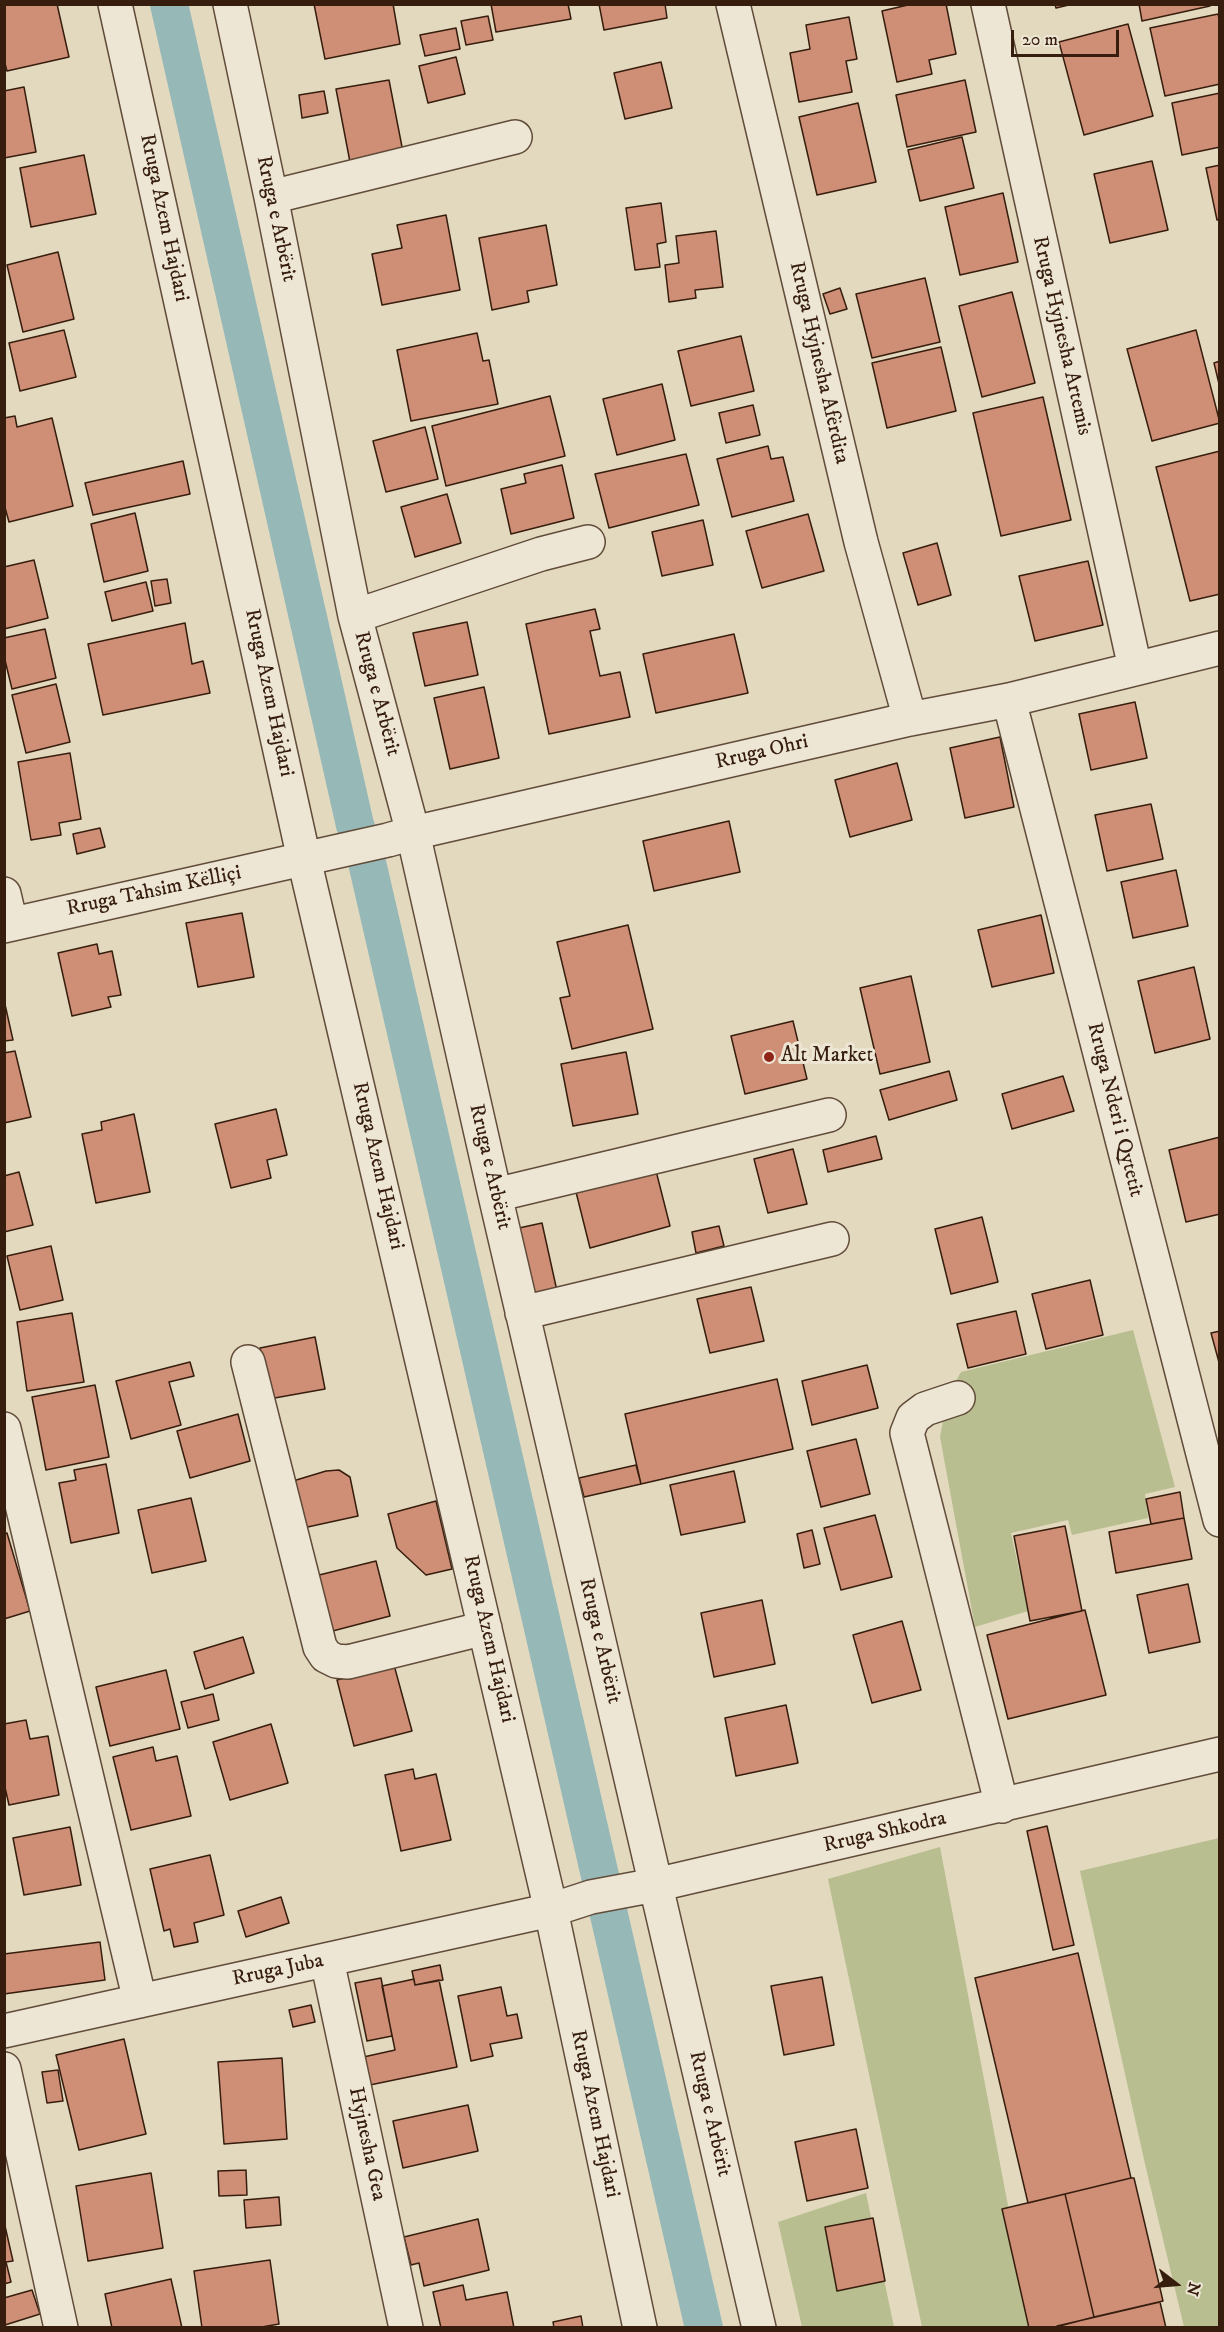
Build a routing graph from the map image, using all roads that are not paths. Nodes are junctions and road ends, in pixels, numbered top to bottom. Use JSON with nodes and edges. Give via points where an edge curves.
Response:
{"nodes":[{"id":1,"x":116,"y":4,"type":"edge"},
{"id":2,"x":230,"y":4,"type":"edge"},
{"id":3,"x":733,"y":4,"type":"edge"},
{"id":4,"x":988,"y":4,"type":"edge"},
{"id":5,"x":515,"y":137,"type":"dead end"},
{"id":6,"x":272,"y":197,"type":"junction"},
{"id":7,"x":588,"y":542,"type":"dead end"},
{"id":8,"x":355,"y":616,"type":"junction"},
{"id":9,"x":1220,"y":648,"type":"edge"},
{"id":10,"x":1135,"y":668,"type":"junction"},
{"id":11,"x":1009,"y":700,"type":"junction"},
{"id":12,"x":910,"y":719,"type":"junction"},
{"id":13,"x":401,"y":837,"type":"junction"},
{"id":14,"x":314,"y":856,"type":"junction"},
{"id":15,"x":7,"y":914,"type":"edge"},
{"id":16,"x":829,"y":1115,"type":"dead end"},
{"id":17,"x":495,"y":1196,"type":"junction"},
{"id":18,"x":832,"y":1239,"type":"dead end"},
{"id":19,"x":522,"y":1313,"type":"junction"},
{"id":20,"x":248,"y":1362,"type":"dead end"},
{"id":21,"x":958,"y":1398,"type":"dead end"},
{"id":22,"x":4,"y":1429,"type":"edge"},
{"id":23,"x":1220,"y":1520,"type":"edge"},
{"id":24,"x":485,"y":1628,"type":"junction"},
{"id":25,"x":1220,"y":1755,"type":"edge"},
{"id":26,"x":1002,"y":1806,"type":"junction"},
{"id":27,"x":656,"y":1885,"type":"junction"},
{"id":28,"x":551,"y":1910,"type":"junction"},
{"id":29,"x":327,"y":1960,"type":"junction"},
{"id":30,"x":140,"y":2001,"type":"junction"},
{"id":31,"x":4,"y":2031,"type":"edge"},
{"id":32,"x":4,"y":2069,"type":"edge"},
{"id":33,"x":61,"y":2328,"type":"edge"},
{"id":34,"x":406,"y":2328,"type":"edge"},
{"id":35,"x":640,"y":2328,"type":"edge"},
{"id":36,"x":759,"y":2328,"type":"edge"}],
"edges":[{"from":1,"to":14,"type":"street","name":"Rruga Azem Hajdari"},
{"from":2,"to":6,"type":"street","name":"Rruga e Arbërit"},
{"from":3,"to":12,"type":"street","name":"Rruga Hyjnesha Afërdita","via":[[858,531]]},
{"from":4,"to":10,"type":"street","name":"Rruga Hyjnesha Artemis"},
{"from":5,"to":6,"type":"street"},
{"from":6,"to":8,"type":"street","name":"Rruga e Arbërit"},
{"from":7,"to":8,"type":"street"},
{"from":8,"to":13,"type":"street","name":"Rruga e Arbërit"},
{"from":9,"to":10,"type":"street","name":"Rruga Ohri"},
{"from":10,"to":11,"type":"street","name":"Rruga Ohri"},
{"from":11,"to":12,"type":"street","name":"Rruga Ohri"},
{"from":11,"to":23,"type":"street","name":"Rruga Nderi i Qytetit"},
{"from":12,"to":13,"type":"street","name":"Rruga Ohri"},
{"from":13,"to":14,"type":"street","name":"Rruga Ohri"},
{"from":13,"to":17,"type":"street","name":"Rruga e Arbërit"},
{"from":14,"to":15,"type":"street","name":"Rruga Tahsim Këlliçi"},
{"from":14,"to":24,"type":"street","name":"Rruga Azem Hajdari"},
{"from":16,"to":17,"type":"street"},
{"from":17,"to":19,"type":"street","name":"Rruga e Arbërit"},
{"from":18,"to":19,"type":"street"},
{"from":19,"to":27,"type":"street","name":"Rruga e Arbërit"},
{"from":20,"to":24,"type":"street","via":[[320,1647],[326,1656],[348,1662]]},
{"from":21,"to":26,"type":"street","via":[[926,1409],[907,1432]]},
{"from":22,"to":30,"type":"street"},
{"from":24,"to":28,"type":"street","name":"Rruga Azem Hajdari"},
{"from":25,"to":26,"type":"street","name":"Rruga Shkodra"},
{"from":26,"to":27,"type":"street","name":"Rruga Shkodra"},
{"from":27,"to":28,"type":"street","name":"Rruga Shkodra"},
{"from":27,"to":36,"type":"street","name":"Rruga e Arbërit"},
{"from":28,"to":29,"type":"street","name":"Rruga Juba"},
{"from":28,"to":35,"type":"street","name":"Rruga Azem Hajdari"},
{"from":29,"to":30,"type":"street","name":"Rruga Juba"},
{"from":29,"to":34,"type":"street","name":"Hyjnesha Gea"},
{"from":30,"to":31,"type":"street","name":"Rruga Juba"},
{"from":32,"to":33,"type":"street"}]}
